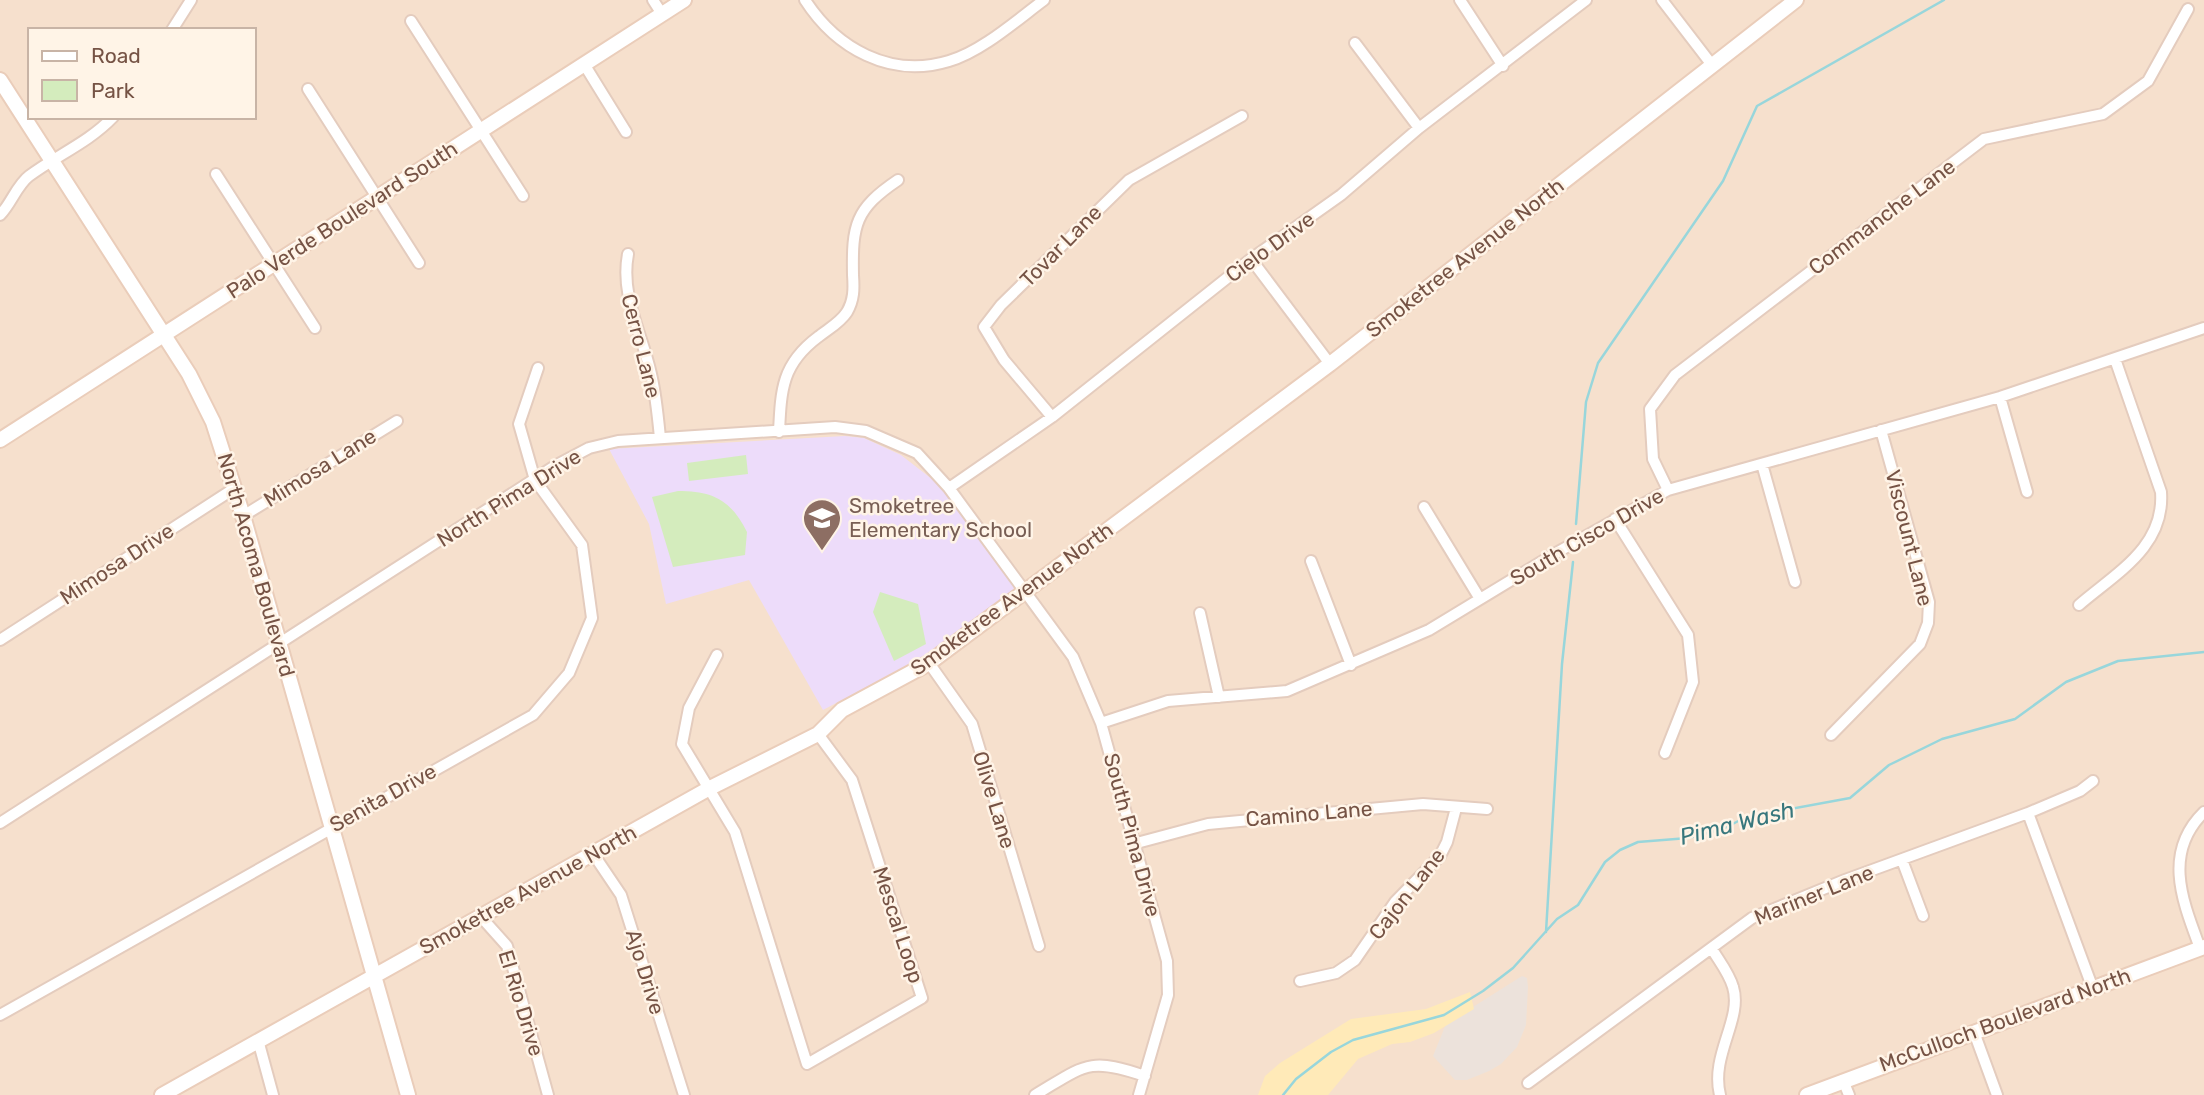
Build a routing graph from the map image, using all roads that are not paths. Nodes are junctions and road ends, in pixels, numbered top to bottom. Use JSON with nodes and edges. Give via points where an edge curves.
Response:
{"nodes":[{"id":1,"x":191,"y":0,"type":"edge"},
{"id":2,"x":653,"y":0,"type":"edge"},
{"id":3,"x":684,"y":0,"type":"edge"},
{"id":4,"x":805,"y":0,"type":"edge"},
{"id":5,"x":1044,"y":0,"type":"edge"},
{"id":6,"x":1460,"y":0,"type":"edge"},
{"id":7,"x":1586,"y":0,"type":"edge"},
{"id":8,"x":1662,"y":0,"type":"edge"},
{"id":9,"x":1796,"y":0,"type":"edge"},
{"id":10,"x":2188,"y":9,"type":"dead end"},
{"id":11,"x":662,"y":14,"type":"junction"},
{"id":12,"x":411,"y":20,"type":"dead end"},
{"id":13,"x":173,"y":28,"type":"edge"},
{"id":14,"x":1355,"y":43,"type":"dead end"},
{"id":15,"x":584,"y":64,"type":"junction"},
{"id":16,"x":1713,"y":65,"type":"junction"},
{"id":17,"x":1503,"y":66,"type":"junction"},
{"id":18,"x":0,"y":80,"type":"edge"},
{"id":19,"x":308,"y":89,"type":"dead end"},
{"id":20,"x":1242,"y":116,"type":"dead end"},
{"id":21,"x":111,"y":119,"type":"edge"},
{"id":22,"x":1419,"y":128,"type":"junction"},
{"id":23,"x":482,"y":131,"type":"junction"},
{"id":24,"x":626,"y":132,"type":"dead end"},
{"id":25,"x":52,"y":161,"type":"junction"},
{"id":26,"x":216,"y":174,"type":"dead end"},
{"id":27,"x":898,"y":180,"type":"dead end"},
{"id":28,"x":523,"y":196,"type":"dead end"},
{"id":29,"x":377,"y":197,"type":"junction"},
{"id":30,"x":0,"y":215,"type":"edge"},
{"id":31,"x":628,"y":254,"type":"dead end"},
{"id":32,"x":1251,"y":259,"type":"junction"},
{"id":33,"x":419,"y":263,"type":"dead end"},
{"id":34,"x":274,"y":264,"type":"junction"},
{"id":35,"x":315,"y":328,"type":"dead end"},
{"id":36,"x":2204,"y":328,"type":"edge"},
{"id":37,"x":164,"y":334,"type":"junction"},
{"id":38,"x":2115,"y":359,"type":"junction"},
{"id":39,"x":1330,"y":364,"type":"junction"},
{"id":40,"x":538,"y":368,"type":"dead end"},
{"id":41,"x":2000,"y":397,"type":"junction"},
{"id":42,"x":1052,"y":417,"type":"junction"},
{"id":43,"x":397,"y":421,"type":"dead end"},
{"id":44,"x":1881,"y":430,"type":"junction"},
{"id":45,"x":779,"y":432,"type":"junction"},
{"id":46,"x":660,"y":438,"type":"junction"},
{"id":47,"x":0,"y":440,"type":"edge"},
{"id":48,"x":1762,"y":464,"type":"junction"},
{"id":49,"x":535,"y":480,"type":"junction"},
{"id":50,"x":235,"y":488,"type":"junction"},
{"id":51,"x":949,"y":488,"type":"junction"},
{"id":52,"x":1668,"y":490,"type":"junction"},
{"id":53,"x":2027,"y":492,"type":"dead end"},
{"id":54,"x":1424,"y":507,"type":"dead end"},
{"id":55,"x":243,"y":516,"type":"junction"},
{"id":56,"x":1615,"y":519,"type":"junction"},
{"id":57,"x":1311,"y":561,"type":"dead end"},
{"id":58,"x":1795,"y":582,"type":"dead end"},
{"id":59,"x":1027,"y":590,"type":"junction"},
{"id":60,"x":1480,"y":600,"type":"junction"},
{"id":61,"x":2079,"y":605,"type":"dead end"},
{"id":62,"x":1200,"y":613,"type":"dead end"},
{"id":63,"x":0,"y":640,"type":"edge"},
{"id":64,"x":279,"y":642,"type":"junction"},
{"id":65,"x":717,"y":655,"type":"dead end"},
{"id":66,"x":929,"y":663,"type":"junction"},
{"id":67,"x":1351,"y":665,"type":"junction"},
{"id":68,"x":1219,"y":697,"type":"junction"},
{"id":69,"x":1101,"y":723,"type":"junction"},
{"id":70,"x":818,"y":734,"type":"junction"},
{"id":71,"x":1831,"y":735,"type":"dead end"},
{"id":72,"x":1665,"y":753,"type":"dead end"},
{"id":73,"x":2093,"y":780,"type":"dead end"},
{"id":74,"x":708,"y":789,"type":"junction"},
{"id":75,"x":1456,"y":808,"type":"junction"},
{"id":76,"x":1487,"y":809,"type":"dead end"},
{"id":77,"x":2204,"y":812,"type":"edge"},
{"id":78,"x":2028,"y":813,"type":"junction"},
{"id":79,"x":0,"y":823,"type":"edge"},
{"id":80,"x":332,"y":827,"type":"junction"},
{"id":81,"x":1133,"y":844,"type":"junction"},
{"id":82,"x":594,"y":855,"type":"junction"},
{"id":83,"x":1902,"y":860,"type":"junction"},
{"id":84,"x":1923,"y":916,"type":"dead end"},
{"id":85,"x":482,"y":918,"type":"junction"},
{"id":86,"x":1039,"y":947,"type":"dead end"},
{"id":87,"x":2202,"y":947,"type":"edge"},
{"id":88,"x":1712,"y":949,"type":"junction"},
{"id":89,"x":374,"y":974,"type":"junction"},
{"id":90,"x":1300,"y":981,"type":"dead end"},
{"id":91,"x":2093,"y":989,"type":"junction"},
{"id":92,"x":0,"y":1015,"type":"edge"},
{"id":93,"x":1973,"y":1032,"type":"junction"},
{"id":94,"x":258,"y":1041,"type":"junction"},
{"id":95,"x":1145,"y":1076,"type":"junction"},
{"id":96,"x":1843,"y":1080,"type":"junction"},
{"id":97,"x":1528,"y":1083,"type":"dead end"},
{"id":98,"x":162,"y":1095,"type":"edge"},
{"id":99,"x":273,"y":1095,"type":"edge"},
{"id":100,"x":408,"y":1095,"type":"edge"},
{"id":101,"x":548,"y":1095,"type":"edge"},
{"id":102,"x":684,"y":1095,"type":"edge"},
{"id":103,"x":1035,"y":1095,"type":"edge"},
{"id":104,"x":1139,"y":1095,"type":"edge"},
{"id":105,"x":1720,"y":1095,"type":"edge"},
{"id":106,"x":1807,"y":1095,"type":"edge"},
{"id":107,"x":1849,"y":1095,"type":"edge"},
{"id":108,"x":1997,"y":1095,"type":"edge"}],
"edges":[{"from":1,"to":13,"type":"street"},
{"from":2,"to":11,"type":"street"},
{"from":3,"to":11,"type":"main road","name":"Palo Verde Boulevard South"},
{"from":4,"to":5,"type":"street","via":[[843,44],[874,60],[909,65],[949,61]]},
{"from":6,"to":17,"type":"street"},
{"from":7,"to":17,"type":"street","name":"Cielo Drive"},
{"from":8,"to":16,"type":"street"},
{"from":9,"to":16,"type":"main road","name":"Smoketree Avenue North"},
{"from":10,"to":52,"type":"street","name":"Commanche Lane","via":[[2148,81],[2103,114],[1984,139],[1675,374],[1650,409],[1653,459]]},
{"from":11,"to":15,"type":"main road","name":"Palo Verde Boulevard South"},
{"from":12,"to":23,"type":"street"},
{"from":14,"to":22,"type":"street"},
{"from":15,"to":23,"type":"main road","name":"Palo Verde Boulevard South"},
{"from":15,"to":24,"type":"street"},
{"from":16,"to":39,"type":"main road","name":"Smoketree Avenue North"},
{"from":17,"to":22,"type":"street","name":"Cielo Drive"},
{"from":18,"to":25,"type":"main road","name":"North Acoma Boulevard"},
{"from":19,"to":29,"type":"street"},
{"from":20,"to":42,"type":"street","name":"Tovar Lane","via":[[1129,180],[984,327],[1004,360]]},
{"from":21,"to":25,"type":"street","via":[[82,144]]},
{"from":22,"to":32,"type":"street","name":"Cielo Drive","via":[[1341,195]]},
{"from":23,"to":28,"type":"street"},
{"from":23,"to":29,"type":"main road","name":"Palo Verde Boulevard South"},
{"from":25,"to":30,"type":"street","via":[[25,178]]},
{"from":25,"to":37,"type":"main road","name":"North Acoma Boulevard"},
{"from":26,"to":34,"type":"street"},
{"from":27,"to":45,"type":"street","via":[[866,204],[857,220],[853,297],[835,325],[799,351],[791,363],[783,386]]},
{"from":29,"to":33,"type":"street"},
{"from":29,"to":34,"type":"main road","name":"Palo Verde Boulevard South"},
{"from":31,"to":46,"type":"street","name":"Cerro Lane","via":[[629,301],[651,373]]},
{"from":32,"to":39,"type":"street"},
{"from":32,"to":42,"type":"street","name":"Cielo Drive"},
{"from":34,"to":35,"type":"street"},
{"from":34,"to":37,"type":"main road","name":"Palo Verde Boulevard South"},
{"from":36,"to":38,"type":"street","name":"South Cisco Drive"},
{"from":37,"to":47,"type":"main road","name":"Palo Verde Boulevard South"},
{"from":37,"to":50,"type":"main road","name":"North Acoma Boulevard","via":[[211,418]]},
{"from":38,"to":41,"type":"street","name":"South Cisco Drive"},
{"from":38,"to":61,"type":"street","via":[[2161,492],[2162,508],[2155,534],[2144,549]]},
{"from":39,"to":59,"type":"main road","name":"Smoketree Avenue North"},
{"from":40,"to":49,"type":"street","name":"Senita Drive","via":[[519,424]]},
{"from":41,"to":44,"type":"street","name":"South Cisco Drive"},
{"from":41,"to":53,"type":"street"},
{"from":42,"to":51,"type":"street","name":"Cielo Drive"},
{"from":43,"to":55,"type":"street","name":"Mimosa Lane"},
{"from":44,"to":48,"type":"street","name":"South Cisco Drive"},
{"from":44,"to":71,"type":"street","name":"Viscount Lane","via":[[1929,602],[1928,623],[1920,644]]},
{"from":45,"to":46,"type":"street","name":"North Pima Drive"},
{"from":45,"to":51,"type":"street","name":"North Pima Drive","via":[[835,427],[866,431],[916,453]]},
{"from":46,"to":49,"type":"street","name":"North Pima Drive","via":[[598,444]]},
{"from":48,"to":52,"type":"street","name":"South Cisco Drive"},
{"from":48,"to":58,"type":"street"},
{"from":49,"to":64,"type":"street","name":"North Pima Drive"},
{"from":49,"to":80,"type":"street","name":"Senita Drive","via":[[582,545],[592,618],[569,673],[533,715]]},
{"from":50,"to":55,"type":"main road","name":"North Acoma Boulevard"},
{"from":50,"to":63,"type":"street","name":"Mimosa Drive"},
{"from":51,"to":59,"type":"street","name":"North Pima Drive"},
{"from":52,"to":56,"type":"street","name":"South Cisco Drive"},
{"from":54,"to":60,"type":"street"},
{"from":55,"to":64,"type":"main road","name":"North Acoma Boulevard"},
{"from":56,"to":60,"type":"street","name":"South Cisco Drive"},
{"from":56,"to":72,"type":"street","via":[[1688,635],[1693,682]]},
{"from":57,"to":67,"type":"street"},
{"from":59,"to":66,"type":"main road","name":"Smoketree Avenue North"},
{"from":59,"to":69,"type":"street","name":"South Pima Drive","via":[[1073,657]]},
{"from":60,"to":67,"type":"street","name":"South Cisco Drive","via":[[1429,630]]},
{"from":62,"to":68,"type":"street"},
{"from":64,"to":79,"type":"street","name":"North Pima Drive"},
{"from":64,"to":80,"type":"main road","name":"North Acoma Boulevard"},
{"from":65,"to":74,"type":"street","via":[[689,708],[682,744]]},
{"from":66,"to":70,"type":"main road","name":"Smoketree Avenue North","via":[[842,710]]},
{"from":66,"to":86,"type":"street","name":"Olive Lane","via":[[972,724]]},
{"from":67,"to":68,"type":"street","name":"South Cisco Drive","via":[[1287,691]]},
{"from":68,"to":69,"type":"street","name":"South Cisco Drive","via":[[1168,701]]},
{"from":69,"to":81,"type":"street","name":"South Pima Drive"},
{"from":70,"to":74,"type":"main road","name":"Smoketree Avenue North"},
{"from":70,"to":74,"type":"street","name":"Mescal Loop","via":[[852,780],[922,998],[807,1064],[735,832]]},
{"from":73,"to":78,"type":"street","name":"Mariner Lane","via":[[2080,792]]},
{"from":74,"to":82,"type":"main road","name":"Smoketree Avenue North"},
{"from":75,"to":76,"type":"street","name":"Camino Lane"},
{"from":75,"to":81,"type":"street","name":"Camino Lane","via":[[1412,805],[1208,824]]},
{"from":75,"to":90,"type":"street","name":"Cajon Lane","via":[[1440,856],[1395,902],[1355,960],[1336,973]]},
{"from":77,"to":87,"type":"street","via":[[2181,851],[2178,880]]},
{"from":78,"to":83,"type":"street","name":"Mariner Lane"},
{"from":78,"to":91,"type":"street"},
{"from":80,"to":89,"type":"main road","name":"North Acoma Boulevard"},
{"from":80,"to":92,"type":"street","name":"Senita Drive"},
{"from":81,"to":95,"type":"street","name":"South Pima Drive","via":[[1169,978]]},
{"from":82,"to":85,"type":"main road","name":"Smoketree Avenue North"},
{"from":82,"to":102,"type":"street","name":"Ajo Drive","via":[[621,895]]},
{"from":83,"to":84,"type":"street"},
{"from":83,"to":88,"type":"street","name":"Mariner Lane","via":[[1766,911]]},
{"from":85,"to":89,"type":"main road","name":"Smoketree Avenue North"},
{"from":85,"to":101,"type":"street","name":"El Rio Drive","via":[[507,946]]},
{"from":87,"to":91,"type":"main road","name":"McCulloch Boulevard North"},
{"from":88,"to":97,"type":"street","name":"Mariner Lane"},
{"from":88,"to":105,"type":"street","via":[[1734,993],[1717,1065]]},
{"from":89,"to":94,"type":"main road","name":"Smoketree Avenue North"},
{"from":89,"to":100,"type":"main road","name":"North Acoma Boulevard"},
{"from":91,"to":93,"type":"main road","name":"McCulloch Boulevard North"},
{"from":93,"to":96,"type":"main road","name":"McCulloch Boulevard North"},
{"from":93,"to":108,"type":"street"},
{"from":94,"to":98,"type":"main road","name":"Smoketree Avenue North"},
{"from":94,"to":99,"type":"street"},
{"from":95,"to":103,"type":"street","via":[[1098,1063]]},
{"from":95,"to":104,"type":"street","name":"South Pima Drive"},
{"from":96,"to":106,"type":"main road","name":"McCulloch Boulevard North"},
{"from":96,"to":107,"type":"street"}]}
